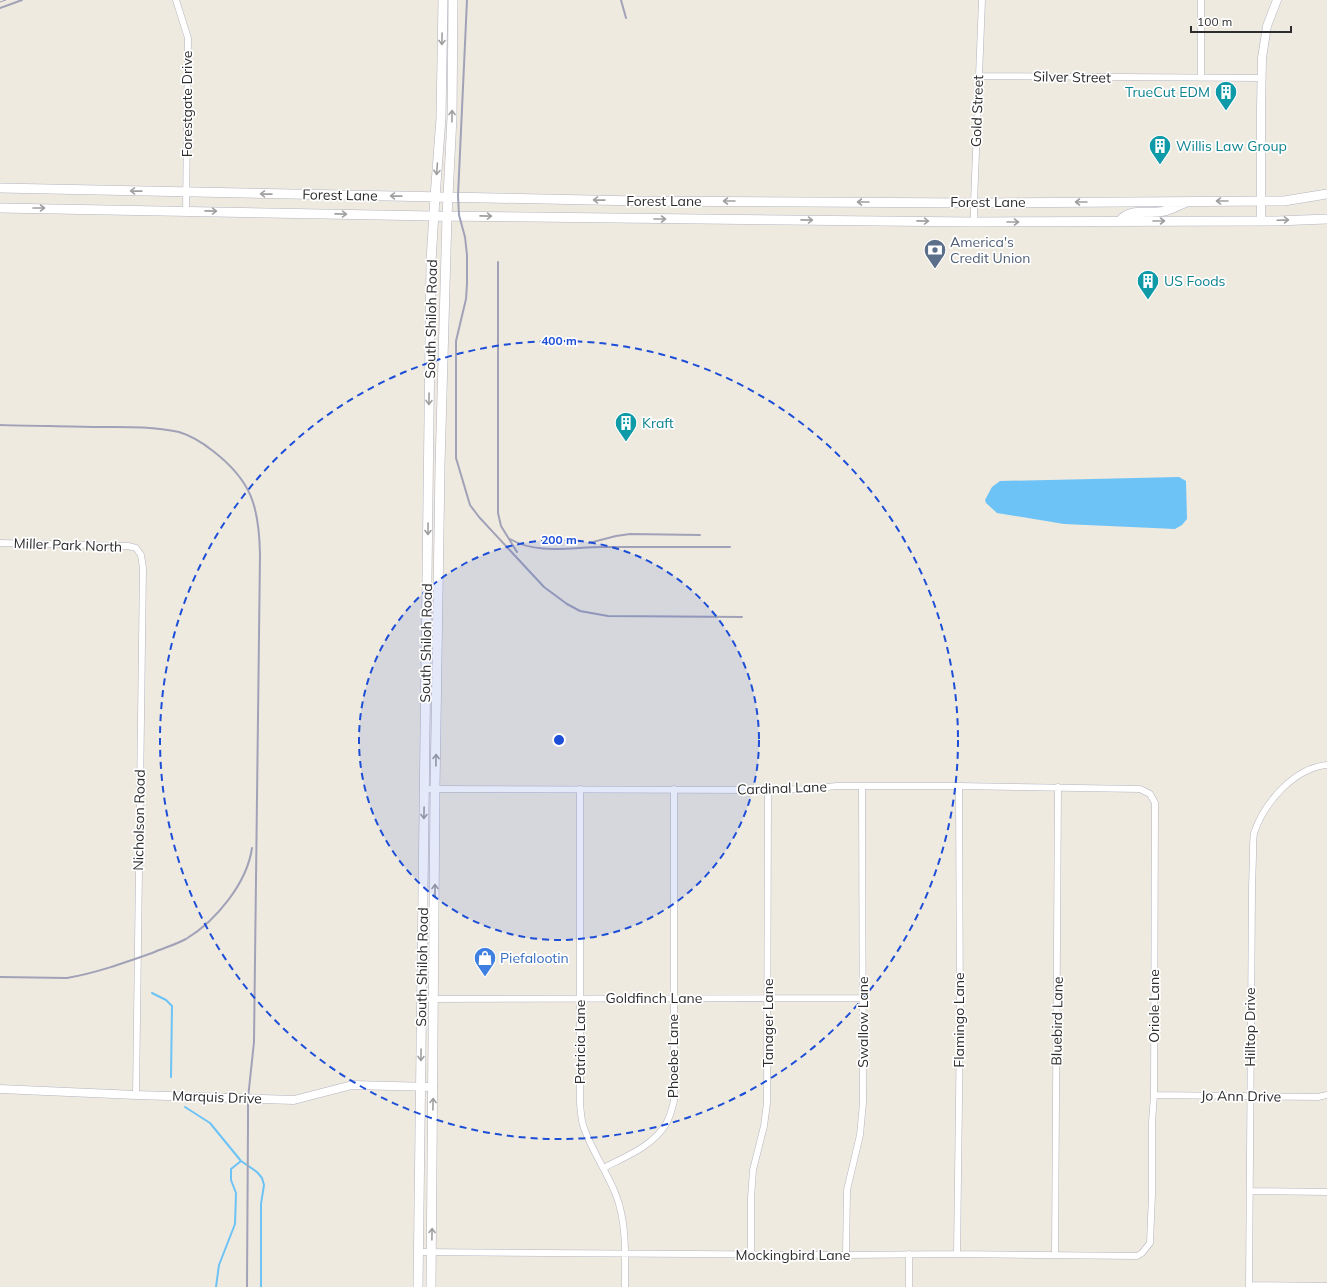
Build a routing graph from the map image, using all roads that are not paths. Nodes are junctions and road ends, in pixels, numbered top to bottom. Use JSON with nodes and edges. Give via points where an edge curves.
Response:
{"nodes":[{"id":1,"x":176,"y":0,"type":"edge"},
{"id":2,"x":443,"y":0,"type":"edge"},
{"id":3,"x":453,"y":0,"type":"edge"},
{"id":4,"x":982,"y":0,"type":"edge"},
{"id":5,"x":1202,"y":0,"type":"edge"},
{"id":6,"x":1277,"y":0,"type":"edge"},
{"id":7,"x":979,"y":76,"type":"junction"},
{"id":8,"x":1202,"y":78,"type":"junction"},
{"id":9,"x":1261,"y":78,"type":"junction"},
{"id":10,"x":0,"y":188,"type":"edge"},
{"id":11,"x":186,"y":192,"type":"junction"},
{"id":12,"x":1327,"y":194,"type":"edge"},
{"id":13,"x":434,"y":197,"type":"junction"},
{"id":14,"x":449,"y":197,"type":"junction"},
{"id":15,"x":88,"y":200,"type":"junction"},
{"id":16,"x":1188,"y":201,"type":"junction"},
{"id":17,"x":1261,"y":201,"type":"junction"},
{"id":18,"x":974,"y":203,"type":"junction"},
{"id":19,"x":0,"y":208,"type":"edge"},
{"id":20,"x":186,"y":211,"type":"junction"},
{"id":21,"x":433,"y":216,"type":"junction"},
{"id":22,"x":447,"y":216,"type":"junction"},
{"id":23,"x":1327,"y":219,"type":"edge"},
{"id":24,"x":1261,"y":220,"type":"junction"},
{"id":25,"x":1120,"y":221,"type":"junction"},
{"id":26,"x":974,"y":222,"type":"junction"},
{"id":27,"x":0,"y":543,"type":"edge"},
{"id":28,"x":136,"y":548,"type":"joint"},
{"id":29,"x":1327,"y":765,"type":"edge"},
{"id":30,"x":862,"y":786,"type":"junction"},
{"id":31,"x":959,"y":786,"type":"junction"},
{"id":32,"x":1058,"y":787,"type":"junction"},
{"id":33,"x":424,"y":789,"type":"junction"},
{"id":34,"x":435,"y":789,"type":"junction"},
{"id":35,"x":580,"y":789,"type":"junction"},
{"id":36,"x":1140,"y":789,"type":"joint"},
{"id":37,"x":674,"y":790,"type":"junction"},
{"id":38,"x":768,"y":790,"type":"junction"},
{"id":39,"x":580,"y":998,"type":"junction"},
{"id":40,"x":673,"y":998,"type":"junction"},
{"id":41,"x":767,"y":998,"type":"junction"},
{"id":42,"x":863,"y":998,"type":"junction"},
{"id":43,"x":421,"y":999,"type":"junction"},
{"id":44,"x":434,"y":999,"type":"junction"},
{"id":45,"x":420,"y":1087,"type":"junction"},
{"id":46,"x":433,"y":1087,"type":"junction"},
{"id":47,"x":0,"y":1089,"type":"edge"},
{"id":48,"x":136,"y":1095,"type":"junction"},
{"id":49,"x":1154,"y":1095,"type":"junction"},
{"id":50,"x":1327,"y":1095,"type":"edge"},
{"id":51,"x":1250,"y":1097,"type":"junction"},
{"id":52,"x":604,"y":1168,"type":"junction"},
{"id":53,"x":1250,"y":1191,"type":"junction"},
{"id":54,"x":1327,"y":1192,"type":"edge"},
{"id":55,"x":1151,"y":1230,"type":"joint"},
{"id":56,"x":419,"y":1252,"type":"junction"},
{"id":57,"x":431,"y":1252,"type":"junction"},
{"id":58,"x":625,"y":1254,"type":"junction"},
{"id":59,"x":751,"y":1254,"type":"junction"},
{"id":60,"x":909,"y":1254,"type":"junction"},
{"id":61,"x":957,"y":1254,"type":"junction"},
{"id":62,"x":1055,"y":1254,"type":"junction"},
{"id":63,"x":846,"y":1255,"type":"junction"},
{"id":64,"x":1249,"y":1286,"type":"edge"},
{"id":65,"x":1327,"y":1286,"type":"edge"},
{"id":66,"x":418,"y":1287,"type":"edge"},
{"id":67,"x":431,"y":1287,"type":"edge"},
{"id":68,"x":625,"y":1287,"type":"edge"},
{"id":69,"x":909,"y":1287,"type":"edge"}],
"edges":[{"from":1,"to":11,"type":"street","name":"Forestgate Drive","via":[[188,38]]},
{"from":2,"to":13,"type":"main road","name":"South Shiloh Road","one_way":true,"via":[[441,118]]},
{"from":14,"to":3,"type":"main road","name":"South Shiloh Road","one_way":true},
{"from":4,"to":7,"type":"street","name":"Gold Street"},
{"from":5,"to":8,"type":"street"},
{"from":6,"to":9,"type":"street","via":[[1267,26]]},
{"from":7,"to":8,"type":"street","name":"Silver Street"},
{"from":7,"to":18,"type":"street","name":"Gold Street"},
{"from":8,"to":9,"type":"street","name":"Silver Street"},
{"from":9,"to":17,"type":"street"},
{"from":10,"to":15,"type":"main road","name":"Forest Lane"},
{"from":13,"to":11,"type":"main road","name":"Forest Lane","one_way":true},
{"from":11,"to":15,"type":"main road","name":"Forest Lane","one_way":true},
{"from":11,"to":20,"type":"street","name":"Forestgate Drive"},
{"from":12,"to":17,"type":"main road","name":"Forest Lane","via":[[1284,201]]},
{"from":13,"to":14,"type":"main road","name":"Forest Lane"},
{"from":13,"to":21,"type":"main road","name":"South Shiloh Road"},
{"from":18,"to":14,"type":"main road","name":"Forest Lane","one_way":true},
{"from":14,"to":22,"type":"main road","name":"South Shiloh Road"},
{"from":19,"to":15,"type":"main road","name":"Forest Lane","one_way":true},
{"from":15,"to":20,"type":"main road","name":"Forest Lane"},
{"from":17,"to":16,"type":"main road","name":"Forest Lane","one_way":true},
{"from":16,"to":18,"type":"main road","name":"Forest Lane","one_way":true},
{"from":16,"to":25,"type":"main road","via":[[1164,212],[1129,214]]},
{"from":17,"to":24,"type":"street"},
{"from":18,"to":26,"type":"street","name":"Gold Street"},
{"from":20,"to":21,"type":"main road","name":"Forest Lane","one_way":true},
{"from":21,"to":22,"type":"main road","name":"Forest Lane"},
{"from":21,"to":33,"type":"main road","name":"South Shiloh Road","one_way":true},
{"from":22,"to":26,"type":"main road","name":"Forest Lane","one_way":true},
{"from":34,"to":22,"type":"main road","name":"South Shiloh Road","one_way":true},
{"from":24,"to":23,"type":"main road","name":"Forest Lane","one_way":true},
{"from":25,"to":24,"type":"main road","name":"Forest Lane","one_way":true},
{"from":26,"to":25,"type":"main road","name":"Forest Lane","one_way":true},
{"from":27,"to":28,"type":"street","name":"Miller Park North"},
{"from":28,"to":48,"type":"street","name":"Nicholson Road","via":[[141,555],[142,568]]},
{"from":29,"to":51,"type":"street","name":"Hilltop Drive","via":[[1300,774],[1278,793],[1261,817],[1254,834]]},
{"from":30,"to":31,"type":"street","name":"Cardinal Lane"},
{"from":30,"to":38,"type":"street","name":"Cardinal Lane"},
{"from":30,"to":42,"type":"street","name":"Swallow Lane"},
{"from":31,"to":32,"type":"street","name":"Cardinal Lane"},
{"from":31,"to":61,"type":"street","name":"Flamingo Lane","via":[[960,1023]]},
{"from":32,"to":36,"type":"street","name":"Cardinal Lane"},
{"from":32,"to":62,"type":"street","name":"Bluebird Lane"},
{"from":33,"to":34,"type":"street","name":"Cardinal Lane"},
{"from":33,"to":43,"type":"main road","name":"South Shiloh Road","one_way":true},
{"from":34,"to":35,"type":"street","name":"Cardinal Lane"},
{"from":44,"to":34,"type":"main road","name":"South Shiloh Road","one_way":true},
{"from":35,"to":37,"type":"street","name":"Cardinal Lane"},
{"from":35,"to":39,"type":"street","name":"Patricia Lane"},
{"from":36,"to":49,"type":"street","name":"Oriole Lane","via":[[1150,794],[1155,802]]},
{"from":37,"to":38,"type":"street","name":"Cardinal Lane"},
{"from":37,"to":40,"type":"street","name":"Phoebe Lane"},
{"from":38,"to":41,"type":"street","name":"Tanager Lane"},
{"from":39,"to":40,"type":"street","name":"Goldfinch Lane"},
{"from":39,"to":44,"type":"street","name":"Goldfinch Lane"},
{"from":39,"to":52,"type":"street","name":"Patricia Lane","via":[[580,1104],[583,1126]]},
{"from":40,"to":41,"type":"street","name":"Goldfinch Lane"},
{"from":40,"to":52,"type":"street","name":"Phoebe Lane","via":[[674,1101],[670,1115],[655,1138]]},
{"from":41,"to":42,"type":"street","name":"Goldfinch Lane"},
{"from":41,"to":59,"type":"street","name":"Tanager Lane","via":[[767,1103],[753,1170]]},
{"from":42,"to":63,"type":"street","name":"Swallow Lane","via":[[863,1103],[860,1135],[847,1190]]},
{"from":43,"to":44,"type":"street","name":"Goldfinch Lane"},
{"from":43,"to":45,"type":"main road","name":"South Shiloh Road","one_way":true},
{"from":44,"to":46,"type":"main road","name":"South Shiloh Road"},
{"from":45,"to":46,"type":"street","name":"Marquis Drive"},
{"from":45,"to":48,"type":"street","name":"Marquis Drive","via":[[352,1085],[294,1100]]},
{"from":45,"to":56,"type":"main road","name":"South Shiloh Road"},
{"from":57,"to":46,"type":"main road","name":"South Shiloh Road","one_way":true},
{"from":47,"to":48,"type":"street","name":"Marquis Drive"},
{"from":49,"to":51,"type":"street","name":"Jo Ann Drive"},
{"from":49,"to":55,"type":"street","name":"Oriole Lane"},
{"from":50,"to":51,"type":"street","name":"Jo Ann Drive"},
{"from":51,"to":53,"type":"street","name":"Hilltop Drive"},
{"from":52,"to":58,"type":"street","name":"Patricia Lane","via":[[618,1204]]},
{"from":53,"to":54,"type":"street"},
{"from":53,"to":64,"type":"street","name":"Hilltop Drive"},
{"from":55,"to":62,"type":"street","name":"Mockingbird Lane","via":[[1150,1243],[1137,1256]]},
{"from":56,"to":57,"type":"street","name":"Mockingbird Lane"},
{"from":56,"to":66,"type":"main road","name":"South Shiloh Road"},
{"from":57,"to":58,"type":"street","name":"Mockingbird Lane"},
{"from":57,"to":67,"type":"main road","name":"South Shiloh Road"},
{"from":58,"to":59,"type":"street","name":"Mockingbird Lane"},
{"from":58,"to":68,"type":"street","name":"Patricia Lane"},
{"from":59,"to":63,"type":"street","name":"Mockingbird Lane"},
{"from":60,"to":61,"type":"street","name":"Mockingbird Lane"},
{"from":60,"to":63,"type":"street","name":"Mockingbird Lane"},
{"from":60,"to":69,"type":"street"},
{"from":61,"to":62,"type":"street","name":"Mockingbird Lane"},
{"from":64,"to":65,"type":"street"}]}
